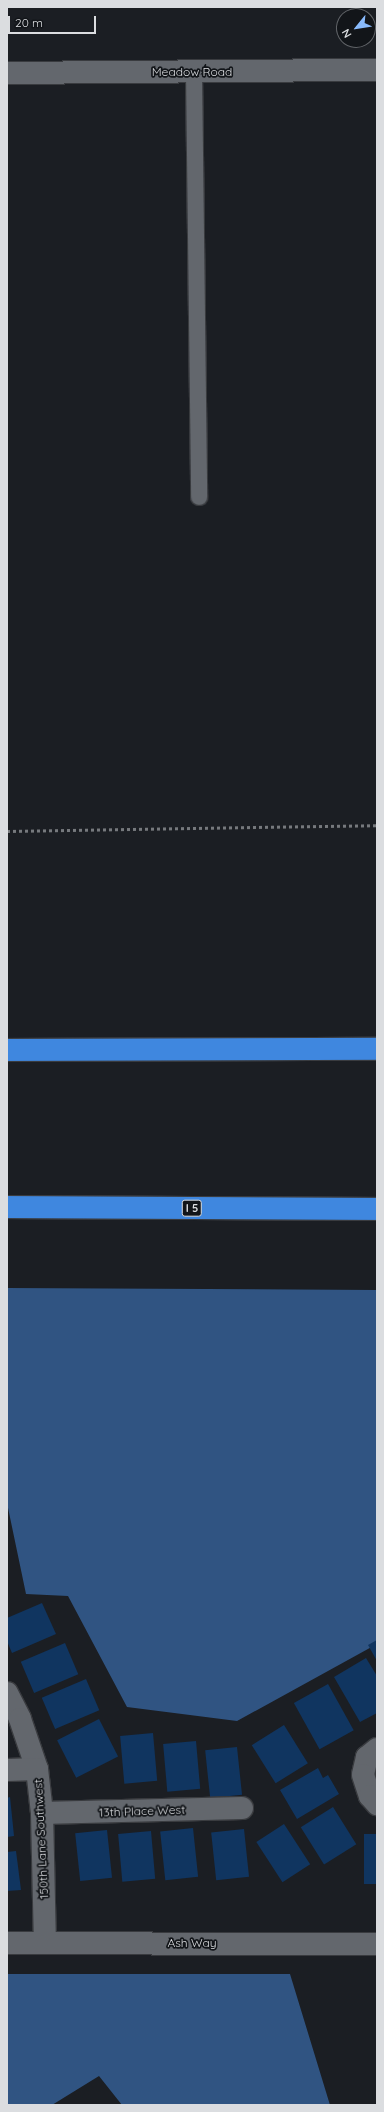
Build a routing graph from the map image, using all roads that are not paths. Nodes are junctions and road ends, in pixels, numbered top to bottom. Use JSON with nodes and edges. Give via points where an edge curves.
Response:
{"nodes":[{"id":1,"x":377,"y":70,"type":"edge"},
{"id":2,"x":194,"y":72,"type":"junction"},
{"id":3,"x":7,"y":73,"type":"edge"},
{"id":4,"x":198,"y":497,"type":"dead end"},
{"id":5,"x":377,"y":1049,"type":"edge"},
{"id":6,"x":7,"y":1050,"type":"edge"},
{"id":7,"x":7,"y":1207,"type":"edge"},
{"id":8,"x":377,"y":1210,"type":"edge"},
{"id":9,"x":7,"y":1693,"type":"edge"},
{"id":10,"x":375,"y":1750,"type":"edge"},
{"id":11,"x":37,"y":1769,"type":"junction"},
{"id":12,"x":7,"y":1770,"type":"edge"},
{"id":13,"x":377,"y":1804,"type":"edge"},
{"id":14,"x":242,"y":1808,"type":"dead end"},
{"id":15,"x":42,"y":1813,"type":"junction"},
{"id":16,"x":7,"y":1943,"type":"edge"},
{"id":17,"x":45,"y":1943,"type":"junction"},
{"id":18,"x":377,"y":1944,"type":"edge"}],
"edges":[{"from":1,"to":2,"type":"street","name":"Meadow Road"},
{"from":2,"to":3,"type":"street","name":"Meadow Road"},
{"from":2,"to":4,"type":"lane"},
{"from":5,"to":6,"type":"highway"},
{"from":7,"to":8,"type":"highway","number":"I 5"},
{"from":9,"to":11,"type":"street","name":"150th Lane Southwest","via":[[20,1719]]},
{"from":10,"to":13,"type":"street","via":[[367,1757],[363,1775],[368,1791]]},
{"from":11,"to":12,"type":"street"},
{"from":11,"to":15,"type":"street","name":"150th Lane Southwest"},
{"from":14,"to":15,"type":"street","name":"13th Place West"},
{"from":15,"to":17,"type":"street","name":"150th Lane Southwest"},
{"from":16,"to":17,"type":"street","name":"Ash Way"},
{"from":17,"to":18,"type":"street","name":"Ash Way"}]}
